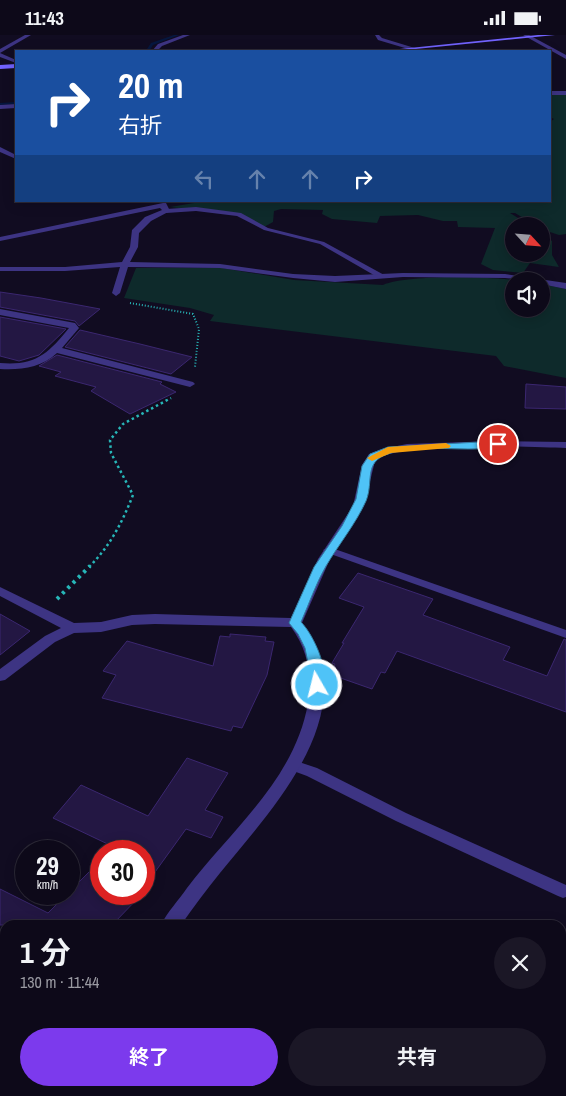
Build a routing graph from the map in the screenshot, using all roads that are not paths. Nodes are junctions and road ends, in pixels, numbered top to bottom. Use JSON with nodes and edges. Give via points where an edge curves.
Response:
{"nodes":[{"id":1,"x":29,"y":35,"type":"edge"},
{"id":2,"x":188,"y":35,"type":"edge"},
{"id":3,"x":377,"y":35,"type":"edge"},
{"id":4,"x":524,"y":35,"type":"edge"},
{"id":5,"x":553,"y":35,"type":"edge"},
{"id":6,"x":530,"y":38,"type":"junction"},
{"id":7,"x":415,"y":49,"type":"junction"},
{"id":8,"x":156,"y":50,"type":"edge"},
{"id":9,"x":399,"y":50,"type":"edge"},
{"id":10,"x":0,"y":51,"type":"edge"},
{"id":11,"x":0,"y":55,"type":"edge"},
{"id":12,"x":566,"y":57,"type":"edge"},
{"id":13,"x":15,"y":62,"type":"edge"},
{"id":14,"x":0,"y":67,"type":"edge"},
{"id":15,"x":15,"y":67,"type":"edge"},
{"id":16,"x":551,"y":93,"type":"edge"},
{"id":17,"x":566,"y":93,"type":"edge"},
{"id":18,"x":15,"y":106,"type":"edge"},
{"id":19,"x":0,"y":107,"type":"edge"},
{"id":20,"x":0,"y":149,"type":"edge"},
{"id":21,"x":15,"y":156,"type":"edge"},
{"id":22,"x":164,"y":206,"type":"edge"},
{"id":23,"x":0,"y":239,"type":"edge"},
{"id":24,"x":125,"y":264,"type":"junction"},
{"id":25,"x":0,"y":269,"type":"edge"},
{"id":26,"x":382,"y":275,"type":"junction"},
{"id":27,"x":566,"y":286,"type":"edge"},
{"id":28,"x":116,"y":293,"type":"road end"},
{"id":29,"x":0,"y":312,"type":"edge"},
{"id":30,"x":57,"y":350,"type":"junction"},
{"id":31,"x":0,"y":366,"type":"edge"},
{"id":32,"x":190,"y":384,"type":"road end"},
{"id":33,"x":566,"y":445,"type":"edge"},
{"id":34,"x":329,"y":550,"type":"junction"},
{"id":35,"x":0,"y":591,"type":"edge"},
{"id":36,"x":295,"y":623,"type":"junction"},
{"id":37,"x":72,"y":628,"type":"junction"},
{"id":38,"x":566,"y":633,"type":"edge"},
{"id":39,"x":0,"y":676,"type":"edge"},
{"id":40,"x":293,"y":765,"type":"junction"},
{"id":41,"x":563,"y":891,"type":"dead end"},
{"id":42,"x":174,"y":920,"type":"edge"}],
"edges":[{"from":1,"to":10,"type":"street"},
{"from":2,"to":8,"type":"street","via":[[160,45]]},
{"from":3,"to":7,"type":"street","via":[[380,39]]},
{"from":4,"to":6,"type":"street"},
{"from":5,"to":6,"type":"main road"},
{"from":6,"to":7,"type":"main road"},
{"from":6,"to":12,"type":"street"},
{"from":7,"to":9,"type":"main road"},
{"from":11,"to":13,"type":"street"},
{"from":14,"to":15,"type":"main road"},
{"from":16,"to":17,"type":"street"},
{"from":18,"to":19,"type":"street"},
{"from":20,"to":21,"type":"street"},
{"from":22,"to":23,"type":"street"},
{"from":22,"to":24,"type":"street","via":[[135,232],[134,247]]},
{"from":22,"to":26,"type":"lane","via":[[239,214],[266,229],[322,243]]},
{"from":24,"to":25,"type":"street","via":[[65,269]]},
{"from":24,"to":26,"type":"street","via":[[237,266],[274,274],[336,279]]},
{"from":24,"to":28,"type":"street"},
{"from":26,"to":27,"type":"street","via":[[505,276]]},
{"from":29,"to":30,"type":"street","via":[[72,325],[74,328]]},
{"from":30,"to":31,"type":"street","via":[[28,367]]},
{"from":30,"to":32,"type":"street"},
{"from":33,"to":34,"type":"street","via":[[414,447],[388,450],[373,456],[367,466],[362,499],[348,527]]},
{"from":34,"to":36,"type":"street"},
{"from":34,"to":38,"type":"lane"},
{"from":35,"to":37,"type":"street"},
{"from":36,"to":37,"type":"street","via":[[154,619]]},
{"from":36,"to":40,"type":"street","via":[[311,648],[318,674],[317,695]]},
{"from":37,"to":39,"type":"street","via":[[50,639]]},
{"from":40,"to":41,"type":"lane"},
{"from":40,"to":42,"type":"street","via":[[262,811]]}]}
